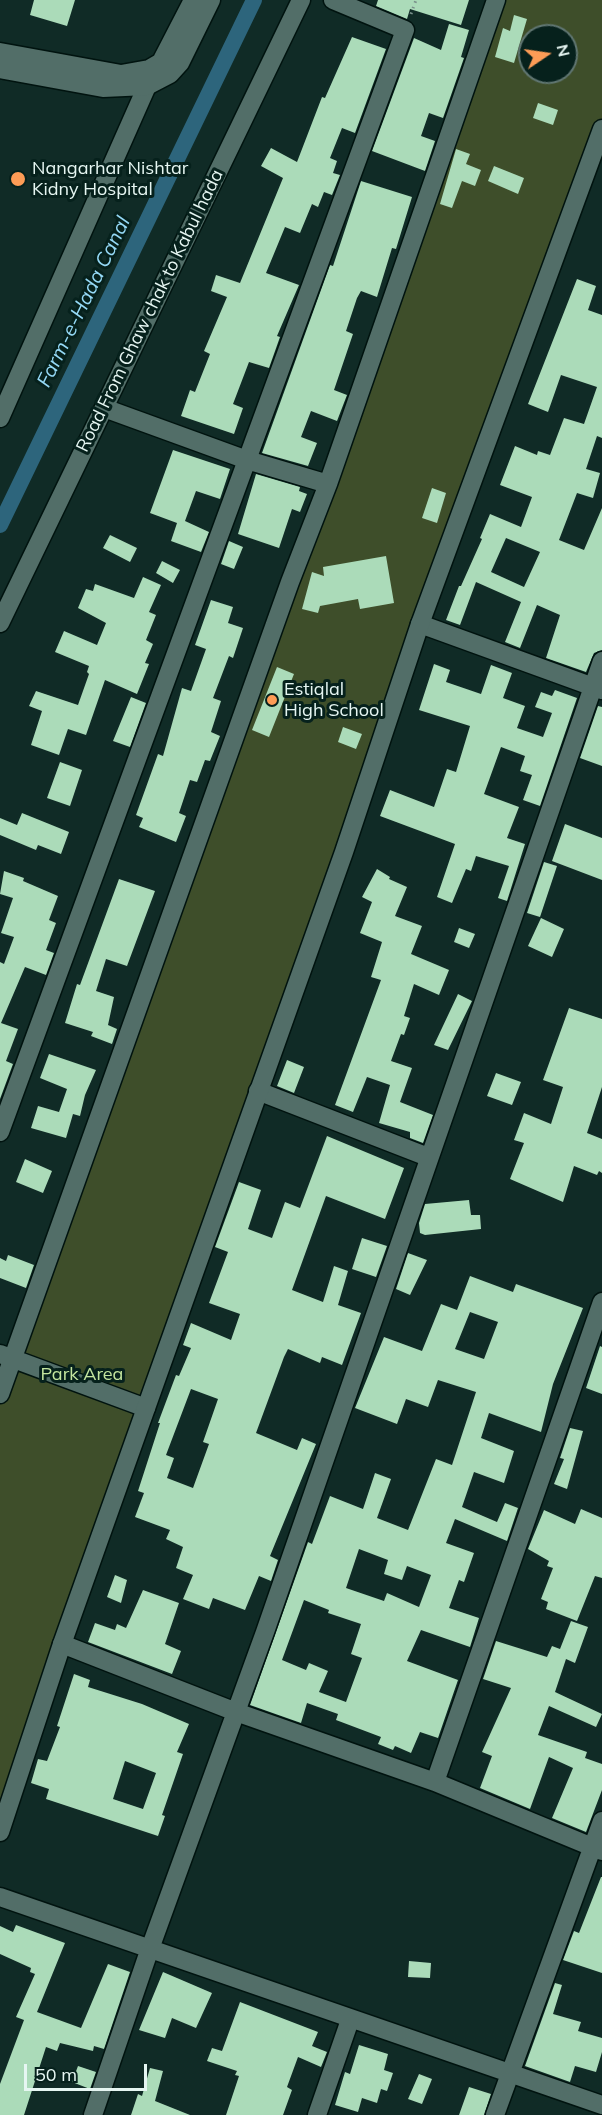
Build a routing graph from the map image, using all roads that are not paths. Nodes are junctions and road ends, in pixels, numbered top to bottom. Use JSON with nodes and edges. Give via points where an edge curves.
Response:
{"nodes":[{"id":1,"x":193,"y":0,"type":"edge"},
{"id":2,"x":211,"y":0,"type":"edge"},
{"id":3,"x":301,"y":0,"type":"edge"},
{"id":4,"x":333,"y":0,"type":"edge"},
{"id":5,"x":496,"y":0,"type":"edge"},
{"id":6,"x":0,"y":52,"type":"edge"},
{"id":7,"x":0,"y":69,"type":"edge"},
{"id":8,"x":148,"y":78,"type":"junction"},
{"id":9,"x":602,"y":129,"type":"edge"},
{"id":10,"x":104,"y":408,"type":"junction"},
{"id":11,"x":0,"y":418,"type":"edge"},
{"id":12,"x":247,"y":460,"type":"junction"},
{"id":13,"x":328,"y":484,"type":"junction"},
{"id":14,"x":0,"y":623,"type":"edge"},
{"id":15,"x":420,"y":624,"type":"junction"},
{"id":16,"x":602,"y":661,"type":"edge"},
{"id":17,"x":597,"y":688,"type":"edge"},
{"id":18,"x":258,"y":1091,"type":"junction"},
{"id":19,"x":0,"y":1132,"type":"edge"},
{"id":20,"x":428,"y":1157,"type":"junction"},
{"id":21,"x":602,"y":1302,"type":"edge"},
{"id":22,"x":6,"y":1357,"type":"edge"},
{"id":23,"x":0,"y":1394,"type":"edge"},
{"id":24,"x":146,"y":1408,"type":"junction"},
{"id":25,"x":62,"y":1644,"type":"junction"},
{"id":26,"x":236,"y":1712,"type":"junction"},
{"id":27,"x":435,"y":1782,"type":"junction"},
{"id":28,"x":602,"y":1821,"type":"edge"},
{"id":29,"x":0,"y":1832,"type":"edge"},
{"id":30,"x":598,"y":1849,"type":"edge"},
{"id":31,"x":0,"y":1897,"type":"edge"},
{"id":32,"x":150,"y":1950,"type":"junction"},
{"id":33,"x":350,"y":2020,"type":"junction"},
{"id":34,"x":508,"y":2075,"type":"junction"},
{"id":35,"x":602,"y":2105,"type":"edge"},
{"id":36,"x":93,"y":2115,"type":"edge"},
{"id":37,"x":317,"y":2115,"type":"edge"},
{"id":38,"x":495,"y":2115,"type":"edge"}],
"edges":[{"from":1,"to":8,"type":"street","via":[[161,62]]},
{"from":2,"to":8,"type":"street","via":[[180,63],[170,74]]},
{"from":3,"to":10,"type":"street","name":"Road From Ghaw chak to Kabul hada"},
{"from":4,"to":12,"type":"street","via":[[405,30]]},
{"from":5,"to":13,"type":"street"},
{"from":6,"to":8,"type":"street"},
{"from":7,"to":8,"type":"street","via":[[103,88]]},
{"from":8,"to":11,"type":"street"},
{"from":9,"to":15,"type":"street"},
{"from":10,"to":12,"type":"street"},
{"from":10,"to":14,"type":"street","name":"Road From Ghaw chak to Kabul hada"},
{"from":12,"to":13,"type":"street"},
{"from":12,"to":19,"type":"street"},
{"from":13,"to":22,"type":"street"},
{"from":15,"to":17,"type":"street"},
{"from":15,"to":18,"type":"street"},
{"from":16,"to":17,"type":"street"},
{"from":17,"to":20,"type":"street"},
{"from":18,"to":20,"type":"street"},
{"from":18,"to":24,"type":"street"},
{"from":20,"to":26,"type":"street"},
{"from":21,"to":27,"type":"street"},
{"from":22,"to":23,"type":"street"},
{"from":22,"to":24,"type":"street"},
{"from":24,"to":25,"type":"street"},
{"from":25,"to":26,"type":"street"},
{"from":25,"to":29,"type":"street"},
{"from":26,"to":27,"type":"street"},
{"from":26,"to":32,"type":"street"},
{"from":27,"to":30,"type":"street"},
{"from":28,"to":30,"type":"street"},
{"from":30,"to":34,"type":"street"},
{"from":31,"to":32,"type":"street"},
{"from":32,"to":33,"type":"street"},
{"from":32,"to":36,"type":"street"},
{"from":33,"to":34,"type":"street"},
{"from":33,"to":37,"type":"street"},
{"from":34,"to":35,"type":"street"},
{"from":34,"to":38,"type":"street"}]}
